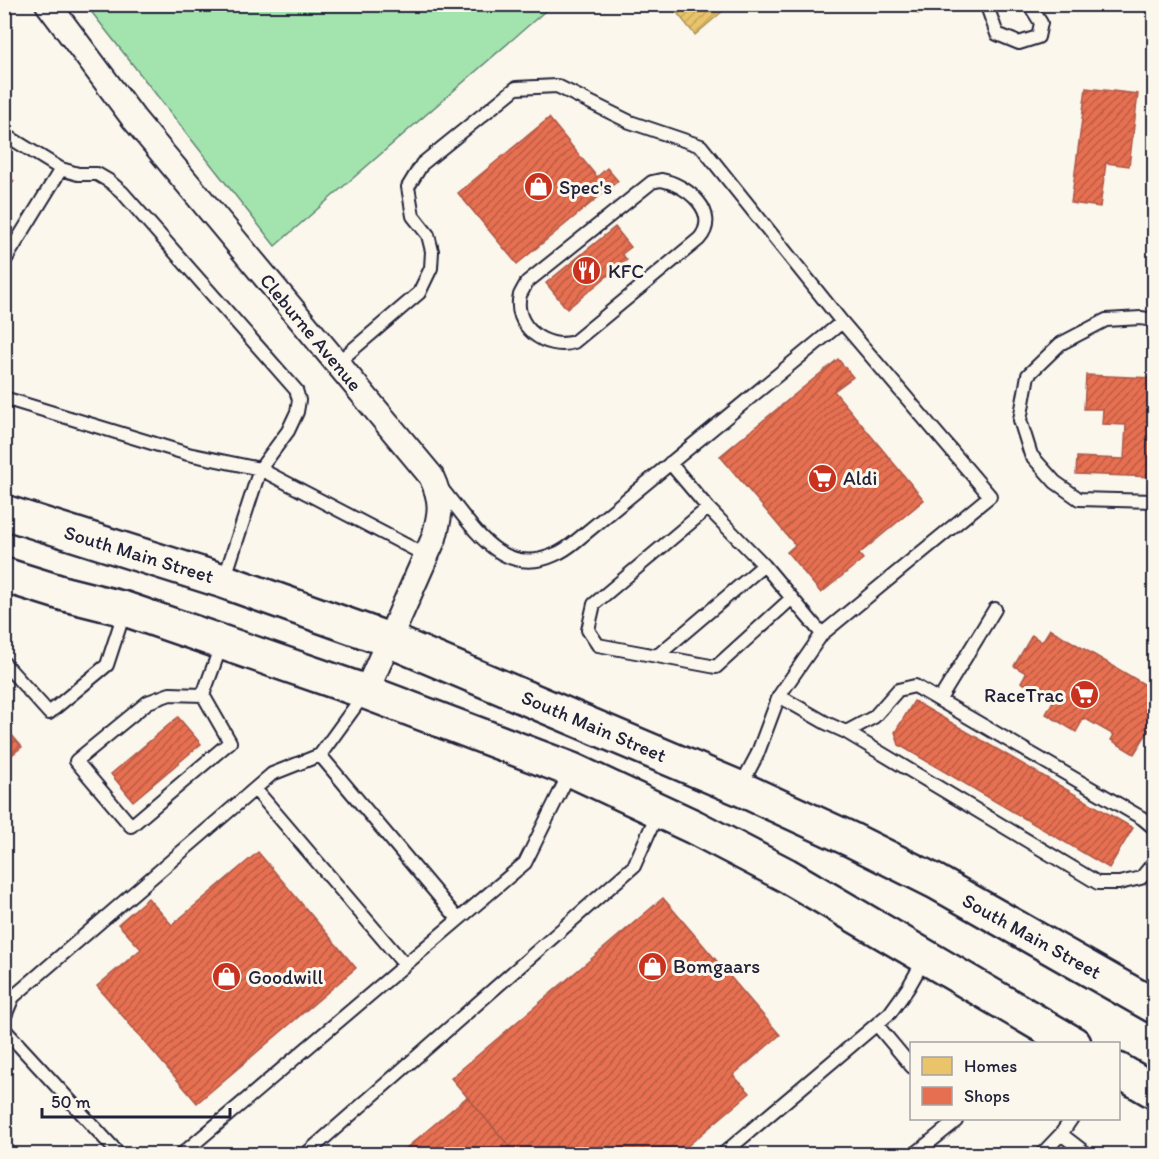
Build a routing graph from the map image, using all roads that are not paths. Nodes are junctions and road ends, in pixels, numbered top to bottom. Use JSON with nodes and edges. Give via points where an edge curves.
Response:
{"nodes":[{"id":1,"x":48,"y":4,"type":"edge"},
{"id":2,"x":989,"y":4,"type":"edge"},
{"id":3,"x":1029,"y":4,"type":"edge"},
{"id":4,"x":4,"y":134,"type":"edge"},
{"id":5,"x":61,"y":169,"type":"junction"},
{"id":6,"x":4,"y":262,"type":"edge"},
{"id":7,"x":1155,"y":320,"type":"edge"},
{"id":8,"x":842,"y":322,"type":"junction"},
{"id":9,"x":531,"y":333,"type":"joint"},
{"id":10,"x":337,"y":363,"type":"junction"},
{"id":11,"x":4,"y":398,"type":"edge"},
{"id":12,"x":670,"y":463,"type":"junction"},
{"id":13,"x":260,"y":469,"type":"junction"},
{"id":14,"x":431,"y":476,"type":"junction"},
{"id":15,"x":1155,"y":501,"type":"edge"},
{"id":16,"x":708,"y":508,"type":"junction"},
{"id":17,"x":4,"y":512,"type":"edge"},
{"id":18,"x":4,"y":525,"type":"edge"},
{"id":19,"x":87,"y":538,"type":"junction"},
{"id":20,"x":427,"y":556,"type":"junction"},
{"id":21,"x":764,"y":565,"type":"junction"},
{"id":22,"x":4,"y":575,"type":"edge"},
{"id":23,"x":223,"y":581,"type":"junction"},
{"id":24,"x":792,"y":598,"type":"junction"},
{"id":25,"x":125,"y":609,"type":"junction"},
{"id":26,"x":995,"y":609,"type":"dead end"},
{"id":27,"x":822,"y":634,"type":"junction"},
{"id":28,"x":389,"y":640,"type":"junction"},
{"id":29,"x":222,"y":642,"type":"junction"},
{"id":30,"x":657,"y":656,"type":"junction"},
{"id":31,"x":4,"y":663,"type":"edge"},
{"id":32,"x":366,"y":692,"type":"junction"},
{"id":33,"x":203,"y":695,"type":"junction"},
{"id":34,"x":779,"y":696,"type":"junction"},
{"id":35,"x":940,"y":699,"type":"junction"},
{"id":36,"x":846,"y":732,"type":"junction"},
{"id":37,"x":320,"y":755,"type":"junction"},
{"id":38,"x":572,"y":770,"type":"junction"},
{"id":39,"x":739,"y":788,"type":"junction"},
{"id":40,"x":255,"y":789,"type":"junction"},
{"id":41,"x":658,"y":810,"type":"junction"},
{"id":42,"x":1155,"y":828,"type":"edge"},
{"id":43,"x":1155,"y":862,"type":"edge"},
{"id":44,"x":458,"y":919,"type":"junction"},
{"id":45,"x":926,"y":957,"type":"junction"},
{"id":46,"x":405,"y":965,"type":"junction"},
{"id":47,"x":1152,"y":1003,"type":"edge"},
{"id":48,"x":4,"y":1018,"type":"edge"},
{"id":49,"x":877,"y":1025,"type":"junction"},
{"id":50,"x":4,"y":1029,"type":"edge"},
{"id":51,"x":1071,"y":1042,"type":"edge"},
{"id":52,"x":910,"y":1065,"type":"edge"},
{"id":53,"x":1120,"y":1071,"type":"edge"},
{"id":54,"x":1155,"y":1091,"type":"edge"},
{"id":55,"x":955,"y":1120,"type":"edge"},
{"id":56,"x":1071,"y":1120,"type":"edge"},
{"id":57,"x":1061,"y":1134,"type":"junction"},
{"id":58,"x":119,"y":1155,"type":"edge"},
{"id":59,"x":182,"y":1155,"type":"edge"},
{"id":60,"x":306,"y":1155,"type":"edge"},
{"id":61,"x":723,"y":1155,"type":"edge"},
{"id":62,"x":915,"y":1155,"type":"edge"},
{"id":63,"x":1042,"y":1155,"type":"edge"},
{"id":64,"x":1087,"y":1155,"type":"edge"}],
"edges":[{"from":1,"to":10,"type":"street","name":"Cleburne Avenue","via":[[134,119]]},
{"from":2,"to":3,"type":"lane","via":[[997,34],[1019,43],[1038,37],[1041,23]]},
{"from":4,"to":5,"type":"lane"},
{"from":5,"to":6,"type":"lane"},
{"from":5,"to":13,"type":"lane","via":[[96,174],[122,192],[296,390],[299,400],[293,422]]},
{"from":7,"to":15,"type":"lane","via":[[1106,320],[1060,344],[1028,375],[1020,420],[1031,455],[1054,482],[1080,499]]},
{"from":8,"to":10,"type":"lane","via":[[701,146],[630,122],[557,86],[516,88],[422,164],[408,187],[413,216],[428,235],[432,251],[427,280],[419,293]]},
{"from":8,"to":12,"type":"lane"},
{"from":8,"to":27,"type":"lane","via":[[990,496]]},
{"from":9,"to":9,"type":"lane","via":[[555,344],[574,342],[704,234],[705,210],[700,202],[674,183],[652,182],[528,282],[520,294],[520,306]]},
{"from":10,"to":14,"type":"street","name":"Cleburne Avenue"},
{"from":11,"to":13,"type":"lane","via":[[188,454]]},
{"from":12,"to":14,"type":"lane","via":[[576,541],[557,554],[529,561],[516,561],[489,546]]},
{"from":12,"to":16,"type":"lane"},
{"from":13,"to":20,"type":"lane"},
{"from":13,"to":23,"type":"lane"},
{"from":14,"to":20,"type":"street","name":"Cleburne Avenue","via":[[439,494],[439,519]]},
{"from":16,"to":21,"type":"lane"},
{"from":16,"to":30,"type":"lane","via":[[594,604],[588,630],[598,645]]},
{"from":17,"to":19,"type":"main road","name":"South Main Street"},
{"from":18,"to":19,"type":"main road"},
{"from":19,"to":23,"type":"main road","name":"South Main Street"},
{"from":20,"to":28,"type":"street","name":"Cleburne Avenue"},
{"from":21,"to":24,"type":"lane"},
{"from":21,"to":30,"type":"lane"},
{"from":22,"to":25,"type":"main road"},
{"from":23,"to":28,"type":"main road","name":"South Main Street"},
{"from":24,"to":27,"type":"lane"},
{"from":24,"to":30,"type":"lane","via":[[717,667]]},
{"from":25,"to":29,"type":"main road"},
{"from":25,"to":31,"type":"lane","via":[[107,665],[49,713]]},
{"from":26,"to":35,"type":"lane"},
{"from":27,"to":34,"type":"lane"},
{"from":28,"to":32,"type":"street","name":"Cleburne Avenue"},
{"from":28,"to":39,"type":"main road","name":"South Main Street"},
{"from":29,"to":32,"type":"main road"},
{"from":29,"to":33,"type":"lane"},
{"from":32,"to":37,"type":"lane"},
{"from":32,"to":38,"type":"main road"},
{"from":33,"to":33,"type":"lane","via":[[170,694],[148,702],[76,761],[131,826],[230,742]]},
{"from":34,"to":36,"type":"lane"},
{"from":34,"to":39,"type":"lane"},
{"from":35,"to":36,"type":"lane","via":[[915,686],[898,690],[874,717]]},
{"from":35,"to":42,"type":"lane"},
{"from":36,"to":43,"type":"lane","via":[[1098,883],[1141,878]]},
{"from":37,"to":40,"type":"lane","via":[[272,774]]},
{"from":37,"to":44,"type":"lane"},
{"from":38,"to":41,"type":"main road"},
{"from":38,"to":44,"type":"lane","via":[[525,862]]},
{"from":39,"to":47,"type":"main road","name":"South Main Street","via":[[936,882]]},
{"from":40,"to":46,"type":"lane"},
{"from":40,"to":48,"type":"lane","via":[[13,997]]},
{"from":41,"to":45,"type":"main road","via":[[786,875]]},
{"from":41,"to":60,"type":"lane","via":[[634,866]]},
{"from":44,"to":46,"type":"lane"},
{"from":45,"to":49,"type":"lane","via":[[896,1004]]},
{"from":45,"to":51,"type":"main road"},
{"from":46,"to":59,"type":"lane"},
{"from":49,"to":52,"type":"lane"},
{"from":49,"to":61,"type":"lane"},
{"from":50,"to":58,"type":"lane"},
{"from":53,"to":54,"type":"main road"},
{"from":55,"to":62,"type":"lane"},
{"from":56,"to":57,"type":"lane"},
{"from":57,"to":63,"type":"lane"},
{"from":57,"to":64,"type":"lane"}]}
